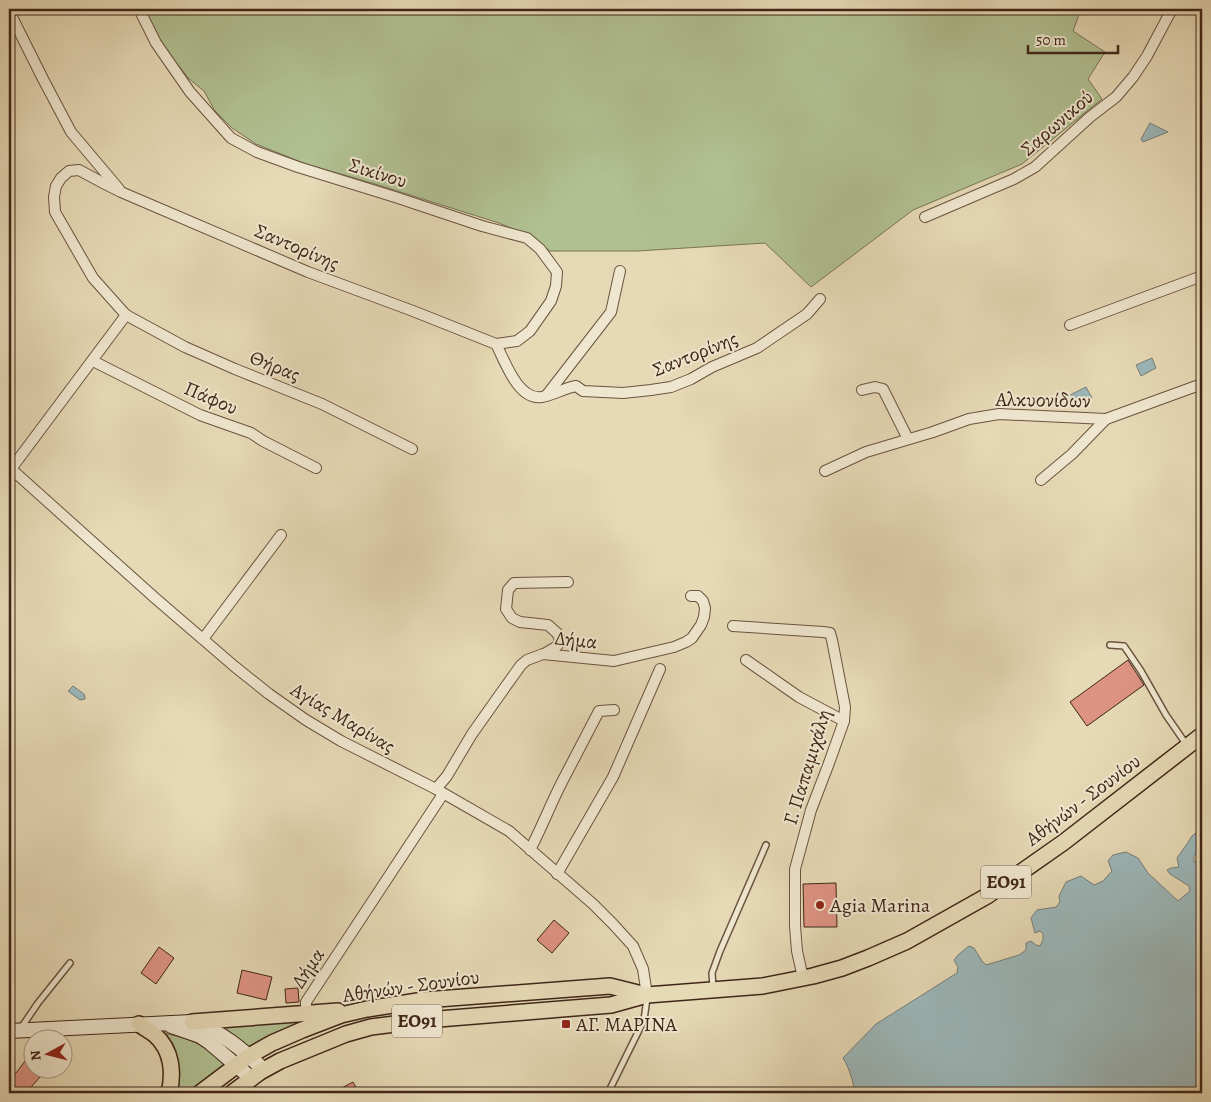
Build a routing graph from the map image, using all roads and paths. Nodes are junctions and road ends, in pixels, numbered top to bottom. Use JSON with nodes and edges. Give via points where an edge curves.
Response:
{"nodes":[{"id":1,"x":10,"y":9,"type":"edge"},
{"id":2,"x":139,"y":9,"type":"edge"},
{"id":3,"x":1172,"y":9,"type":"edge"},
{"id":4,"x":121,"y":192,"type":"junction"},
{"id":5,"x":925,"y":217,"type":"dead end"},
{"id":6,"x":620,"y":271,"type":"dead end"},
{"id":7,"x":1202,"y":276,"type":"edge"},
{"id":8,"x":820,"y":299,"type":"dead end"},
{"id":9,"x":126,"y":315,"type":"junction"},
{"id":10,"x":1070,"y":325,"type":"dead end"},
{"id":11,"x":496,"y":344,"type":"junction"},
{"id":12,"x":93,"y":360,"type":"junction"},
{"id":13,"x":1202,"y":384,"type":"edge"},
{"id":14,"x":862,"y":390,"type":"dead end"},
{"id":15,"x":546,"y":396,"type":"junction"},
{"id":16,"x":1106,"y":419,"type":"junction"},
{"id":17,"x":908,"y":439,"type":"junction"},
{"id":18,"x":412,"y":449,"type":"dead end"},
{"id":19,"x":10,"y":468,"type":"edge"},
{"id":20,"x":316,"y":468,"type":"dead end"},
{"id":21,"x":825,"y":470,"type":"dead end"},
{"id":22,"x":1041,"y":480,"type":"dead end"},
{"id":23,"x":281,"y":535,"type":"dead end"},
{"id":24,"x":568,"y":582,"type":"dead end"},
{"id":25,"x":691,"y":596,"type":"dead end"},
{"id":26,"x":733,"y":626,"type":"dead end"},
{"id":27,"x":203,"y":639,"type":"junction"},
{"id":28,"x":1110,"y":645,"type":"dead end"},
{"id":29,"x":543,"y":654,"type":"junction"},
{"id":30,"x":746,"y":660,"type":"dead end"},
{"id":31,"x":660,"y":669,"type":"dead end"},
{"id":32,"x":614,"y":710,"type":"dead end"},
{"id":33,"x":844,"y":720,"type":"junction"},
{"id":34,"x":1202,"y":736,"type":"edge"},
{"id":35,"x":1188,"y":746,"type":"junction"},
{"id":36,"x":440,"y":792,"type":"junction"},
{"id":37,"x":766,"y":845,"type":"dead end"},
{"id":38,"x":530,"y":850,"type":"junction"},
{"id":39,"x":557,"y":874,"type":"junction"},
{"id":40,"x":70,"y":963,"type":"dead end"},
{"id":41,"x":803,"y":978,"type":"junction"},
{"id":42,"x":713,"y":990,"type":"junction"},
{"id":43,"x":647,"y":995,"type":"junction"},
{"id":44,"x":367,"y":1009,"type":"junction"},
{"id":45,"x":306,"y":1013,"type":"junction"},
{"id":46,"x":192,"y":1022,"type":"junction"},
{"id":47,"x":163,"y":1023,"type":"junction"},
{"id":48,"x":139,"y":1024,"type":"junction"},
{"id":49,"x":14,"y":1031,"type":"edge"},
{"id":50,"x":249,"y":1056,"type":"junction"},
{"id":51,"x":236,"y":1065,"type":"junction"},
{"id":52,"x":258,"y":1074,"type":"junction"},
{"id":53,"x":169,"y":1093,"type":"edge"},
{"id":54,"x":200,"y":1093,"type":"edge"},
{"id":55,"x":232,"y":1093,"type":"edge"},
{"id":56,"x":608,"y":1093,"type":"edge"}],
"edges":[{"from":1,"to":4,"type":"street","via":[[71,132]]},
{"from":2,"to":11,"type":"street","name":"Σικίνου","via":[[156,43],[190,92],[230,138],[298,167],[527,238],[540,248],[557,272],[551,301],[530,331],[517,341]]},
{"from":3,"to":5,"type":"street","name":"Σαρωνικού","via":[[1147,56],[1116,97],[1036,168]]},
{"from":4,"to":9,"type":"street","name":"Σαντορίνης","via":[[79,170],[68,171],[60,178],[54,197],[55,212],[93,278]]},
{"from":4,"to":11,"type":"street","name":"Σαντορίνης","via":[[308,272]]},
{"from":6,"to":15,"type":"street","via":[[611,312]]},
{"from":7,"to":10,"type":"street"},
{"from":8,"to":15,"type":"street","name":"Σαντορίνης","via":[[807,314],[757,348],[671,387],[616,393],[583,391],[576,386]]},
{"from":9,"to":12,"type":"street"},
{"from":9,"to":18,"type":"street","name":"Θήρας","via":[[185,347],[322,404]]},
{"from":11,"to":15,"type":"street","via":[[513,380],[532,396]]},
{"from":12,"to":19,"type":"street"},
{"from":12,"to":20,"type":"street","name":"Πάφου","via":[[200,415],[251,434]]},
{"from":13,"to":16,"type":"street","name":"Αλκυονίδων"},
{"from":14,"to":17,"type":"street","via":[[883,389]]},
{"from":16,"to":17,"type":"street","name":"Αλκυονίδων","via":[[999,414],[969,419]]},
{"from":16,"to":22,"type":"street"},
{"from":17,"to":21,"type":"street","name":"Αλκυονίδων","via":[[866,452]]},
{"from":19,"to":27,"type":"street","name":"Αγίας Μαρίνας"},
{"from":23,"to":27,"type":"street"},
{"from":24,"to":29,"type":"street","via":[[514,583],[508,590],[506,609],[512,618],[548,625],[557,633],[561,641]]},
{"from":25,"to":29,"type":"street","name":"Δήμα","via":[[698,596],[703,601],[704,617],[692,638],[674,647],[614,661]]},
{"from":26,"to":33,"type":"street","name":"Γ. Παπαμιχάλη","via":[[830,633],[845,708]]},
{"from":27,"to":36,"type":"street","name":"Αγίας Μαρίνας","via":[[268,694],[306,720],[341,742]]},
{"from":28,"to":35,"type":"lane","via":[[1124,646]]},
{"from":29,"to":36,"type":"street","name":"Δήμα","via":[[521,665],[472,734]]},
{"from":30,"to":33,"type":"street","via":[[799,697]]},
{"from":31,"to":39,"type":"street","via":[[613,778]]},
{"from":32,"to":38,"type":"street","via":[[599,711]]},
{"from":33,"to":41,"type":"street","name":"Γ. Παπαμιχάλη","via":[[811,810],[794,869],[797,951]]},
{"from":34,"to":35,"type":"main road","name":"Αθήνών - Σουνίου","number":"ΕΟ91"},
{"from":35,"to":41,"type":"main road","name":"Αθήνών - Σουνίου","number":"ΕΟ91","via":[[1064,842],[987,896],[894,947],[842,968]]},
{"from":36,"to":38,"type":"street","name":"Αγίας Μαρίνας","via":[[509,831]]},
{"from":36,"to":45,"type":"street","name":"Δήμα","via":[[306,1002]]},
{"from":37,"to":42,"type":"lane","via":[[720,951],[712,973]]},
{"from":38,"to":39,"type":"street","name":"Αγίας Μαρίνας"},
{"from":39,"to":43,"type":"street","name":"Αγίας Μαρίνας","via":[[633,946],[643,969]]},
{"from":40,"to":49,"type":"lane"},
{"from":41,"to":42,"type":"main road","name":"Αθήνών - Σουνίου","number":"ΕΟ91","via":[[763,986]]},
{"from":42,"to":43,"type":"main road","name":"Αθήνών - Σουνίου","number":"ΕΟ91"},
{"from":43,"to":44,"type":"main road","name":"Αθήνών - Σουνίου","number":"ΕΟ91","via":[[610,986],[424,1000]]},
{"from":43,"to":52,"type":"main road","name":"Αθήνών - Σουνίου","number":"ΕΟ91","via":[[611,1006],[371,1027],[310,1048]]},
{"from":43,"to":56,"type":"lane","via":[[644,1020]]},
{"from":44,"to":45,"type":"main road"},
{"from":44,"to":50,"type":"main road","name":"Αθήνών - Σουνίου","number":"ΕΟ91","via":[[302,1030]]},
{"from":45,"to":46,"type":"main road"},
{"from":46,"to":47,"type":"main road"},
{"from":46,"to":50,"type":"main road","via":[[214,1030]]},
{"from":47,"to":48,"type":"main road"},
{"from":47,"to":51,"type":"main road","via":[[200,1036]]},
{"from":48,"to":49,"type":"main road"},
{"from":48,"to":53,"type":"main road","via":[[156,1036],[171,1059]]},
{"from":50,"to":51,"type":"main road","name":"Αθήνών - Σουνίου","number":"ΕΟ91"},
{"from":50,"to":52,"type":"main road"},
{"from":51,"to":52,"type":"main road"},
{"from":51,"to":54,"type":"main road","name":"Αθήνών - Σουνίου","number":"ΕΟ91"},
{"from":52,"to":55,"type":"main road","name":"Αθήνών - Σουνίου","number":"ΕΟ91"}]}
